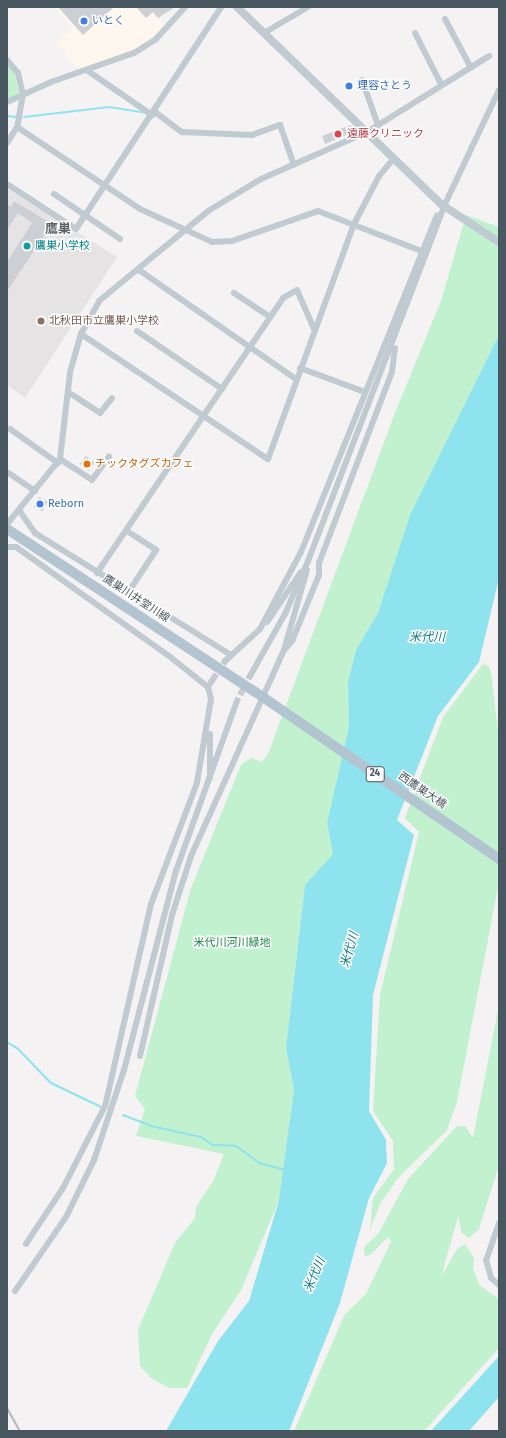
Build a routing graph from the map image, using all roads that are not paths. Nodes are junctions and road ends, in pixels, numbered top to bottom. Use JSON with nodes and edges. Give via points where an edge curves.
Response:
{"nodes":[{"id":1,"x":185,"y":7,"type":"edge"},
{"id":2,"x":221,"y":7,"type":"edge"},
{"id":3,"x":237,"y":7,"type":"edge"},
{"id":4,"x":308,"y":7,"type":"edge"},
{"id":5,"x":446,"y":19,"type":"dead end"},
{"id":6,"x":264,"y":33,"type":"junction"},
{"id":7,"x":415,"y":33,"type":"dead end"},
{"id":8,"x":489,"y":56,"type":"dead end"},
{"id":9,"x":7,"y":60,"type":"edge"},
{"id":10,"x":471,"y":68,"type":"junction"},
{"id":11,"x":88,"y":71,"type":"junction"},
{"id":12,"x":362,"y":80,"type":"dead end"},
{"id":13,"x":441,"y":84,"type":"junction"},
{"id":14,"x":499,"y":90,"type":"edge"},
{"id":15,"x":23,"y":94,"type":"junction"},
{"id":16,"x":7,"y":102,"type":"edge"},
{"id":17,"x":153,"y":114,"type":"junction"},
{"id":18,"x":378,"y":125,"type":"junction"},
{"id":19,"x":17,"y":127,"type":"junction"},
{"id":20,"x":367,"y":132,"type":"junction"},
{"id":21,"x":7,"y":143,"type":"edge"},
{"id":22,"x":394,"y":158,"type":"junction"},
{"id":23,"x":294,"y":165,"type":"junction"},
{"id":24,"x":7,"y":184,"type":"edge"},
{"id":25,"x":104,"y":187,"type":"junction"},
{"id":26,"x":54,"y":194,"type":"dead end"},
{"id":27,"x":445,"y":207,"type":"junction"},
{"id":28,"x":84,"y":215,"type":"junction"},
{"id":29,"x":354,"y":224,"type":"junction"},
{"id":30,"x":184,"y":230,"type":"junction"},
{"id":31,"x":120,"y":239,"type":"dead end"},
{"id":32,"x":499,"y":242,"type":"edge"},
{"id":33,"x":421,"y":251,"type":"junction"},
{"id":34,"x":139,"y":270,"type":"junction"},
{"id":35,"x":234,"y":293,"type":"dead end"},
{"id":36,"x":270,"y":317,"type":"junction"},
{"id":37,"x":314,"y":329,"type":"junction"},
{"id":38,"x":137,"y":331,"type":"dead end"},
{"id":39,"x":81,"y":334,"type":"junction"},
{"id":40,"x":396,"y":338,"type":"junction"},
{"id":41,"x":251,"y":346,"type":"junction"},
{"id":42,"x":300,"y":368,"type":"junction"},
{"id":43,"x":296,"y":379,"type":"junction"},
{"id":44,"x":222,"y":389,"type":"junction"},
{"id":45,"x":68,"y":392,"type":"junction"},
{"id":46,"x":365,"y":392,"type":"junction"},
{"id":47,"x":112,"y":398,"type":"dead end"},
{"id":48,"x":202,"y":416,"type":"junction"},
{"id":49,"x":10,"y":429,"type":"dead end"},
{"id":50,"x":109,"y":457,"type":"dead end"},
{"id":51,"x":59,"y":461,"type":"junction"},
{"id":52,"x":7,"y":472,"type":"edge"},
{"id":53,"x":35,"y":491,"type":"junction"},
{"id":54,"x":19,"y":510,"type":"junction"},
{"id":55,"x":7,"y":524,"type":"edge"},
{"id":56,"x":7,"y":529,"type":"edge"},
{"id":57,"x":127,"y":531,"type":"junction"},
{"id":58,"x":7,"y":547,"type":"edge"},
{"id":59,"x":308,"y":561,"type":"junction"},
{"id":60,"x":97,"y":573,"type":"junction"},
{"id":61,"x":128,"y":593,"type":"junction"},
{"id":62,"x":260,"y":629,"type":"junction"},
{"id":63,"x":284,"y":650,"type":"junction"},
{"id":64,"x":231,"y":655,"type":"junction"},
{"id":65,"x":225,"y":660,"type":"tunnel mouth"},
{"id":66,"x":250,"y":676,"type":"tunnel mouth"},
{"id":67,"x":213,"y":679,"type":"tunnel mouth"},
{"id":68,"x":208,"y":687,"type":"junction"},
{"id":69,"x":251,"y":689,"type":"joint"},
{"id":70,"x":236,"y":703,"type":"tunnel mouth"},
{"id":71,"x":210,"y":722,"type":"junction"},
{"id":72,"x":210,"y":785,"type":"junction"},
{"id":73,"x":499,"y":859,"type":"edge"},
{"id":74,"x":140,"y":1056,"type":"dead end"},
{"id":75,"x":499,"y":1222,"type":"edge"},
{"id":76,"x":26,"y":1244,"type":"dead end"},
{"id":77,"x":499,"y":1284,"type":"edge"},
{"id":78,"x":15,"y":1292,"type":"dead end"}],
"edges":[{"from":1,"to":11,"type":"street","via":[[156,39],[134,53]]},
{"from":2,"to":17,"type":"street"},
{"from":3,"to":6,"type":"street"},
{"from":4,"to":6,"type":"street"},
{"from":5,"to":10,"type":"street"},
{"from":6,"to":20,"type":"street"},
{"from":7,"to":13,"type":"street"},
{"from":8,"to":10,"type":"street"},
{"from":9,"to":15,"type":"street","via":[[18,73]]},
{"from":10,"to":13,"type":"street"},
{"from":11,"to":15,"type":"street"},
{"from":11,"to":17,"type":"street"},
{"from":12,"to":18,"type":"street"},
{"from":13,"to":18,"type":"street"},
{"from":14,"to":27,"type":"street"},
{"from":15,"to":16,"type":"street"},
{"from":15,"to":19,"type":"street"},
{"from":17,"to":23,"type":"street","via":[[182,132],[252,135],[280,124]]},
{"from":17,"to":25,"type":"street"},
{"from":18,"to":20,"type":"street"},
{"from":19,"to":21,"type":"street"},
{"from":19,"to":25,"type":"street"},
{"from":20,"to":22,"type":"street"},
{"from":20,"to":23,"type":"street"},
{"from":22,"to":27,"type":"street"},
{"from":22,"to":29,"type":"street","via":[[379,176]]},
{"from":23,"to":30,"type":"street","via":[[234,194]]},
{"from":24,"to":28,"type":"street","via":[[76,229]]},
{"from":25,"to":28,"type":"street"},
{"from":25,"to":30,"type":"street","via":[[159,220]]},
{"from":26,"to":28,"type":"street"},
{"from":27,"to":32,"type":"street"},
{"from":27,"to":33,"type":"street"},
{"from":27,"to":40,"type":"street"},
{"from":28,"to":31,"type":"street"},
{"from":29,"to":30,"type":"street","via":[[318,211],[223,243]]},
{"from":29,"to":33,"type":"street"},
{"from":29,"to":37,"type":"street"},
{"from":30,"to":34,"type":"street"},
{"from":33,"to":46,"type":"street"},
{"from":34,"to":39,"type":"street","via":[[92,308]]},
{"from":34,"to":41,"type":"street"},
{"from":35,"to":36,"type":"street"},
{"from":36,"to":37,"type":"street","via":[[283,298],[297,290]]},
{"from":36,"to":41,"type":"street"},
{"from":37,"to":42,"type":"street"},
{"from":38,"to":44,"type":"street"},
{"from":39,"to":45,"type":"street"},
{"from":39,"to":48,"type":"street"},
{"from":40,"to":59,"type":"street"},
{"from":40,"to":63,"type":"street","via":[[392,372],[319,563],[319,574],[292,641]]},
{"from":41,"to":43,"type":"street"},
{"from":41,"to":44,"type":"street"},
{"from":42,"to":43,"type":"street"},
{"from":42,"to":46,"type":"street"},
{"from":43,"to":48,"type":"street","via":[[268,460]]},
{"from":44,"to":48,"type":"street"},
{"from":45,"to":47,"type":"street","via":[[100,413]]},
{"from":45,"to":51,"type":"street"},
{"from":46,"to":62,"type":"street","via":[[301,552]]},
{"from":48,"to":57,"type":"street"},
{"from":49,"to":51,"type":"street"},
{"from":50,"to":51,"type":"street","via":[[92,480]]},
{"from":51,"to":53,"type":"street"},
{"from":52,"to":53,"type":"street"},
{"from":53,"to":54,"type":"street"},
{"from":54,"to":55,"type":"street"},
{"from":54,"to":60,"type":"street","via":[[35,533]]},
{"from":56,"to":69,"type":"main road","name":"鷹巣川井堂川線","number":"24"},
{"from":57,"to":60,"type":"street"},
{"from":57,"to":61,"type":"street","via":[[156,550]]},
{"from":58,"to":68,"type":"street","via":[[16,547],[28,555]]},
{"from":59,"to":62,"type":"street"},
{"from":59,"to":63,"type":"street"},
{"from":59,"to":66,"type":"street","via":[[285,614]]},
{"from":60,"to":61,"type":"street"},
{"from":61,"to":64,"type":"street"},
{"from":62,"to":64,"type":"street"},
{"from":63,"to":74,"type":"street","via":[[191,856],[172,915]]},
{"from":64,"to":65,"type":"street"},
{"from":67,"to":68,"type":"street"},
{"from":68,"to":71,"type":"street"},
{"from":69,"to":73,"type":"main road","name":"西鷹巣大橋","number":"24","bridge":true},
{"from":70,"to":72,"type":"street"},
{"from":71,"to":72,"type":"street"},
{"from":71,"to":76,"type":"street","via":[[194,795],[151,904],[105,1106],[63,1188]]},
{"from":72,"to":78,"type":"street","via":[[176,871],[124,1070],[94,1160],[66,1217]]},
{"from":75,"to":77,"type":"street","via":[[486,1260],[490,1278]]}]}
